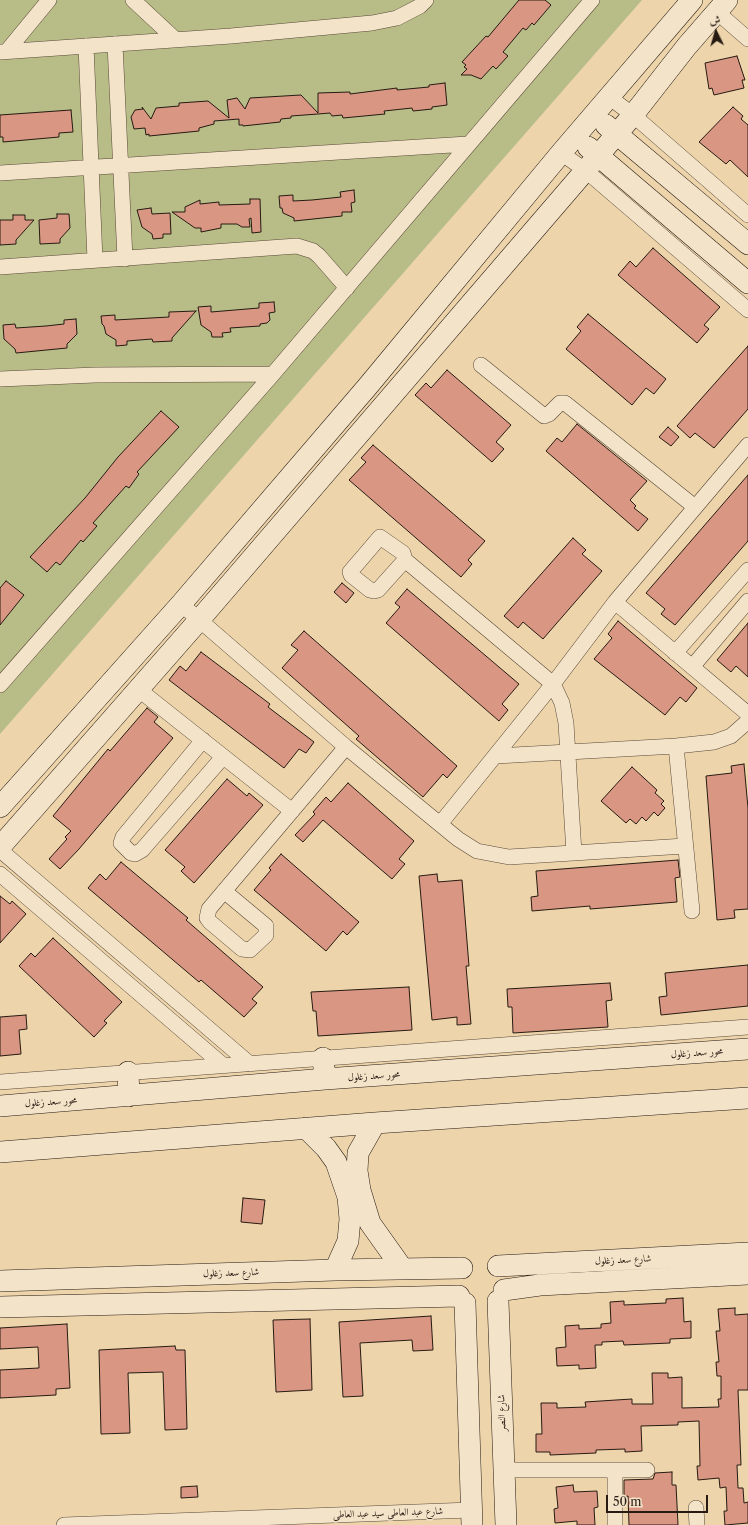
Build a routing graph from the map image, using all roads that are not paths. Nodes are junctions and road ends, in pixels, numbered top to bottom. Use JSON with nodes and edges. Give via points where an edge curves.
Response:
{"nodes":[{"id":1,"x":49,"y":0,"type":"edge"},
{"id":2,"x":133,"y":0,"type":"edge"},
{"id":3,"x":426,"y":0,"type":"edge"},
{"id":4,"x":592,"y":0,"type":"edge"},
{"id":5,"x":692,"y":0,"type":"edge"},
{"id":6,"x":722,"y":6,"type":"edge"},
{"id":7,"x":748,"y":39,"type":"edge"},
{"id":8,"x":176,"y":40,"type":"junction"},
{"id":9,"x":115,"y":44,"type":"junction"},
{"id":10,"x":86,"y":46,"type":"junction"},
{"id":11,"x":4,"y":52,"type":"edge"},
{"id":12,"x":610,"y":98,"type":"junction"},
{"id":13,"x":594,"y":115,"type":"junction"},
{"id":14,"x":633,"y":115,"type":"junction"},
{"id":15,"x":618,"y":133,"type":"junction"},
{"id":16,"x":575,"y":137,"type":"junction"},
{"id":17,"x":468,"y":144,"type":"junction"},
{"id":18,"x":561,"y":153,"type":"junction"},
{"id":19,"x":599,"y":154,"type":"junction"},
{"id":20,"x":121,"y":166,"type":"junction"},
{"id":21,"x":91,"y":167,"type":"junction"},
{"id":22,"x":585,"y":170,"type":"junction"},
{"id":23,"x":0,"y":173,"type":"edge"},
{"id":24,"x":748,"y":215,"type":"edge"},
{"id":25,"x":748,"y":244,"type":"edge"},
{"id":26,"x":125,"y":258,"type":"junction"},
{"id":27,"x":95,"y":260,"type":"junction"},
{"id":28,"x":0,"y":267,"type":"edge"},
{"id":29,"x":748,"y":283,"type":"edge"},
{"id":30,"x":346,"y":288,"type":"junction"},
{"id":31,"x":748,"y":310,"type":"edge"},
{"id":32,"x":481,"y":365,"type":"dead end"},
{"id":33,"x":273,"y":374,"type":"junction"},
{"id":34,"x":0,"y":379,"type":"edge"},
{"id":35,"x":748,"y":445,"type":"edge"},
{"id":36,"x":696,"y":507,"type":"junction"},
{"id":37,"x":405,"y":560,"type":"dead end"},
{"id":38,"x":748,"y":570,"type":"edge"},
{"id":39,"x":748,"y":600,"type":"edge"},
{"id":40,"x":615,"y":602,"type":"junction"},
{"id":41,"x":181,"y":604,"type":"junction"},
{"id":42,"x":200,"y":619,"type":"junction"},
{"id":43,"x":675,"y":653,"type":"junction"},
{"id":44,"x":692,"y":667,"type":"junction"},
{"id":45,"x":553,"y":684,"type":"junction"},
{"id":46,"x":0,"y":685,"type":"edge"},
{"id":47,"x":138,"y":689,"type":"junction"},
{"id":48,"x":748,"y":714,"type":"edge"},
{"id":49,"x":748,"y":721,"type":"edge"},
{"id":50,"x":203,"y":740,"type":"junction"},
{"id":51,"x":676,"y":746,"type":"junction"},
{"id":52,"x":346,"y":747,"type":"junction"},
{"id":53,"x":568,"y":752,"type":"junction"},
{"id":54,"x":496,"y":756,"type":"junction"},
{"id":55,"x":223,"y":757,"type":"junction"},
{"id":56,"x":157,"y":796,"type":"junction"},
{"id":57,"x":0,"y":806,"type":"edge"},
{"id":58,"x":292,"y":811,"type":"junction"},
{"id":59,"x":176,"y":812,"type":"junction"},
{"id":60,"x":440,"y":824,"type":"junction"},
{"id":61,"x":685,"y":846,"type":"junction"},
{"id":62,"x":0,"y":847,"type":"edge"},
{"id":63,"x":0,"y":850,"type":"edge"},
{"id":64,"x":574,"y":853,"type":"junction"},
{"id":65,"x":0,"y":874,"type":"edge"},
{"id":66,"x":224,"y":891,"type":"dead end"},
{"id":67,"x":692,"y":911,"type":"dead end"},
{"id":68,"x":748,"y":1027,"type":"edge"},
{"id":69,"x":748,"y":1049,"type":"edge"},
{"id":70,"x":323,"y":1058,"type":"junction"},
{"id":71,"x":250,"y":1064,"type":"junction"},
{"id":72,"x":224,"y":1066,"type":"junction"},
{"id":73,"x":128,"y":1072,"type":"junction"},
{"id":74,"x":326,"y":1079,"type":"junction"},
{"id":75,"x":0,"y":1082,"type":"edge"},
{"id":76,"x":129,"y":1096,"type":"junction"},
{"id":77,"x":748,"y":1098,"type":"edge"},
{"id":78,"x":0,"y":1106,"type":"edge"},
{"id":79,"x":375,"y":1123,"type":"junction"},
{"id":80,"x":306,"y":1128,"type":"junction"},
{"id":81,"x":0,"y":1152,"type":"edge"},
{"id":82,"x":748,"y":1253,"type":"edge"},
{"id":83,"x":498,"y":1266,"type":"junction"},
{"id":84,"x":402,"y":1268,"type":"junction"},
{"id":85,"x":462,"y":1268,"type":"junction"},
{"id":86,"x":335,"y":1270,"type":"junction"},
{"id":87,"x":748,"y":1274,"type":"edge"},
{"id":88,"x":0,"y":1281,"type":"edge"},
{"id":89,"x":501,"y":1296,"type":"junction"},
{"id":90,"x":462,"y":1299,"type":"junction"},
{"id":91,"x":0,"y":1307,"type":"edge"},
{"id":92,"x":504,"y":1470,"type":"junction"},
{"id":93,"x":615,"y":1470,"type":"junction"},
{"id":94,"x":647,"y":1470,"type":"dead end"},
{"id":95,"x":696,"y":1508,"type":"dead end"},
{"id":96,"x":471,"y":1518,"type":"edge"},
{"id":97,"x":294,"y":1521,"type":"edge"},
{"id":98,"x":196,"y":1523,"type":"edge"},
{"id":99,"x":64,"y":1525,"type":"edge"},
{"id":100,"x":506,"y":1525,"type":"edge"},
{"id":101,"x":615,"y":1525,"type":"edge"},
{"id":102,"x":697,"y":1525,"type":"edge"}],
"edges":[{"from":1,"to":11,"type":"street"},
{"from":2,"to":8,"type":"street"},
{"from":3,"to":8,"type":"street","via":[[397,18],[372,23]]},
{"from":4,"to":17,"type":"street"},
{"from":5,"to":12,"type":"street"},
{"from":6,"to":7,"type":"street"},
{"from":6,"to":14,"type":"street"},
{"from":8,"to":9,"type":"street"},
{"from":9,"to":10,"type":"street"},
{"from":9,"to":20,"type":"street"},
{"from":10,"to":11,"type":"street"},
{"from":10,"to":21,"type":"street"},
{"from":12,"to":13,"type":"street"},
{"from":12,"to":14,"type":"street"},
{"from":13,"to":15,"type":"street"},
{"from":13,"to":16,"type":"street"},
{"from":14,"to":15,"type":"street"},
{"from":14,"to":24,"type":"street"},
{"from":15,"to":19,"type":"street"},
{"from":15,"to":25,"type":"street"},
{"from":16,"to":18,"type":"street"},
{"from":16,"to":19,"type":"street"},
{"from":17,"to":20,"type":"street"},
{"from":17,"to":30,"type":"street"},
{"from":18,"to":22,"type":"street"},
{"from":18,"to":41,"type":"street","via":[[368,386]]},
{"from":19,"to":22,"type":"street"},
{"from":19,"to":29,"type":"street"},
{"from":20,"to":21,"type":"street"},
{"from":20,"to":26,"type":"street"},
{"from":21,"to":23,"type":"street"},
{"from":21,"to":27,"type":"street"},
{"from":22,"to":31,"type":"street"},
{"from":22,"to":42,"type":"street"},
{"from":26,"to":27,"type":"street"},
{"from":26,"to":30,"type":"street","via":[[297,246],[313,251],[319,256]]},
{"from":27,"to":28,"type":"street"},
{"from":30,"to":33,"type":"street"},
{"from":32,"to":36,"type":"street","via":[[544,416],[560,403],[565,403]]},
{"from":33,"to":34,"type":"street","via":[[96,375]]},
{"from":33,"to":46,"type":"street"},
{"from":35,"to":36,"type":"street"},
{"from":36,"to":40,"type":"street"},
{"from":37,"to":45,"type":"street"},
{"from":38,"to":43,"type":"street"},
{"from":39,"to":44,"type":"street"},
{"from":40,"to":43,"type":"street"},
{"from":40,"to":45,"type":"street"},
{"from":41,"to":42,"type":"street"},
{"from":41,"to":57,"type":"street"},
{"from":42,"to":47,"type":"street"},
{"from":42,"to":52,"type":"street"},
{"from":43,"to":44,"type":"street"},
{"from":44,"to":48,"type":"street"},
{"from":45,"to":53,"type":"street","via":[[565,713]]},
{"from":45,"to":54,"type":"street"},
{"from":47,"to":50,"type":"street"},
{"from":47,"to":62,"type":"street"},
{"from":49,"to":51,"type":"street","via":[[736,733],[719,741]]},
{"from":50,"to":55,"type":"street"},
{"from":50,"to":56,"type":"street"},
{"from":51,"to":53,"type":"street"},
{"from":51,"to":61,"type":"street"},
{"from":52,"to":58,"type":"street"},
{"from":52,"to":60,"type":"street"},
{"from":53,"to":54,"type":"street"},
{"from":53,"to":64,"type":"street"},
{"from":54,"to":60,"type":"street"},
{"from":55,"to":58,"type":"street"},
{"from":55,"to":59,"type":"street"},
{"from":56,"to":59,"type":"street"},
{"from":56,"to":59,"type":"street","via":[[121,840],[123,846],[131,853],[135,854],[142,850]]},
{"from":58,"to":66,"type":"street"},
{"from":60,"to":64,"type":"street","via":[[477,851],[510,857]]},
{"from":61,"to":64,"type":"street"},
{"from":61,"to":67,"type":"street"},
{"from":63,"to":71,"type":"street"},
{"from":65,"to":72,"type":"street"},
{"from":68,"to":70,"type":"street"},
{"from":69,"to":74,"type":"street","name":"محور سعد زغلول"},
{"from":70,"to":71,"type":"street"},
{"from":70,"to":74,"type":"street"},
{"from":71,"to":72,"type":"street"},
{"from":72,"to":73,"type":"street"},
{"from":73,"to":75,"type":"street"},
{"from":73,"to":76,"type":"street"},
{"from":74,"to":76,"type":"street","name":"محور سعد زغلول"},
{"from":76,"to":78,"type":"street","name":"محور سعد زغلول"},
{"from":77,"to":79,"type":"street"},
{"from":79,"to":80,"type":"street"},
{"from":79,"to":84,"type":"street","via":[[358,1153],[360,1190],[370,1223]]},
{"from":80,"to":81,"type":"street"},
{"from":80,"to":86,"type":"street","via":[[336,1162],[348,1197],[348,1241]]},
{"from":82,"to":83,"type":"street","name":"شارع سعد زغلول"},
{"from":83,"to":85,"type":"street","via":[[480,1259]]},
{"from":83,"to":89,"type":"street","via":[[505,1278]]},
{"from":84,"to":85,"type":"street","name":"شارع سعد زغلول"},
{"from":84,"to":86,"type":"street","name":"شارع سعد زغلول"},
{"from":85,"to":90,"type":"street","via":[[456,1281]]},
{"from":86,"to":88,"type":"street","name":"شارع سعد زغلول"},
{"from":87,"to":89,"type":"street","name":"شارع سعد زغلول","via":[[540,1285]]},
{"from":89,"to":90,"type":"street","via":[[491,1306],[482,1308],[473,1307]]},
{"from":89,"to":92,"type":"street","name":"شارع النصر"},
{"from":90,"to":91,"type":"street"},
{"from":90,"to":96,"type":"street"},
{"from":92,"to":93,"type":"street"},
{"from":92,"to":100,"type":"street","name":"شارع النصر"},
{"from":93,"to":94,"type":"street"},
{"from":93,"to":101,"type":"street"},
{"from":95,"to":102,"type":"street"},
{"from":96,"to":97,"type":"street","name":"شارع عبد العاطى سيد عبد العاطى"},
{"from":97,"to":98,"type":"street","name":"شارع عبد العاطى سيد عبد العاطى"},
{"from":98,"to":99,"type":"street","name":"شارع عبد العاطى سيد عبد العاطى"}]}
